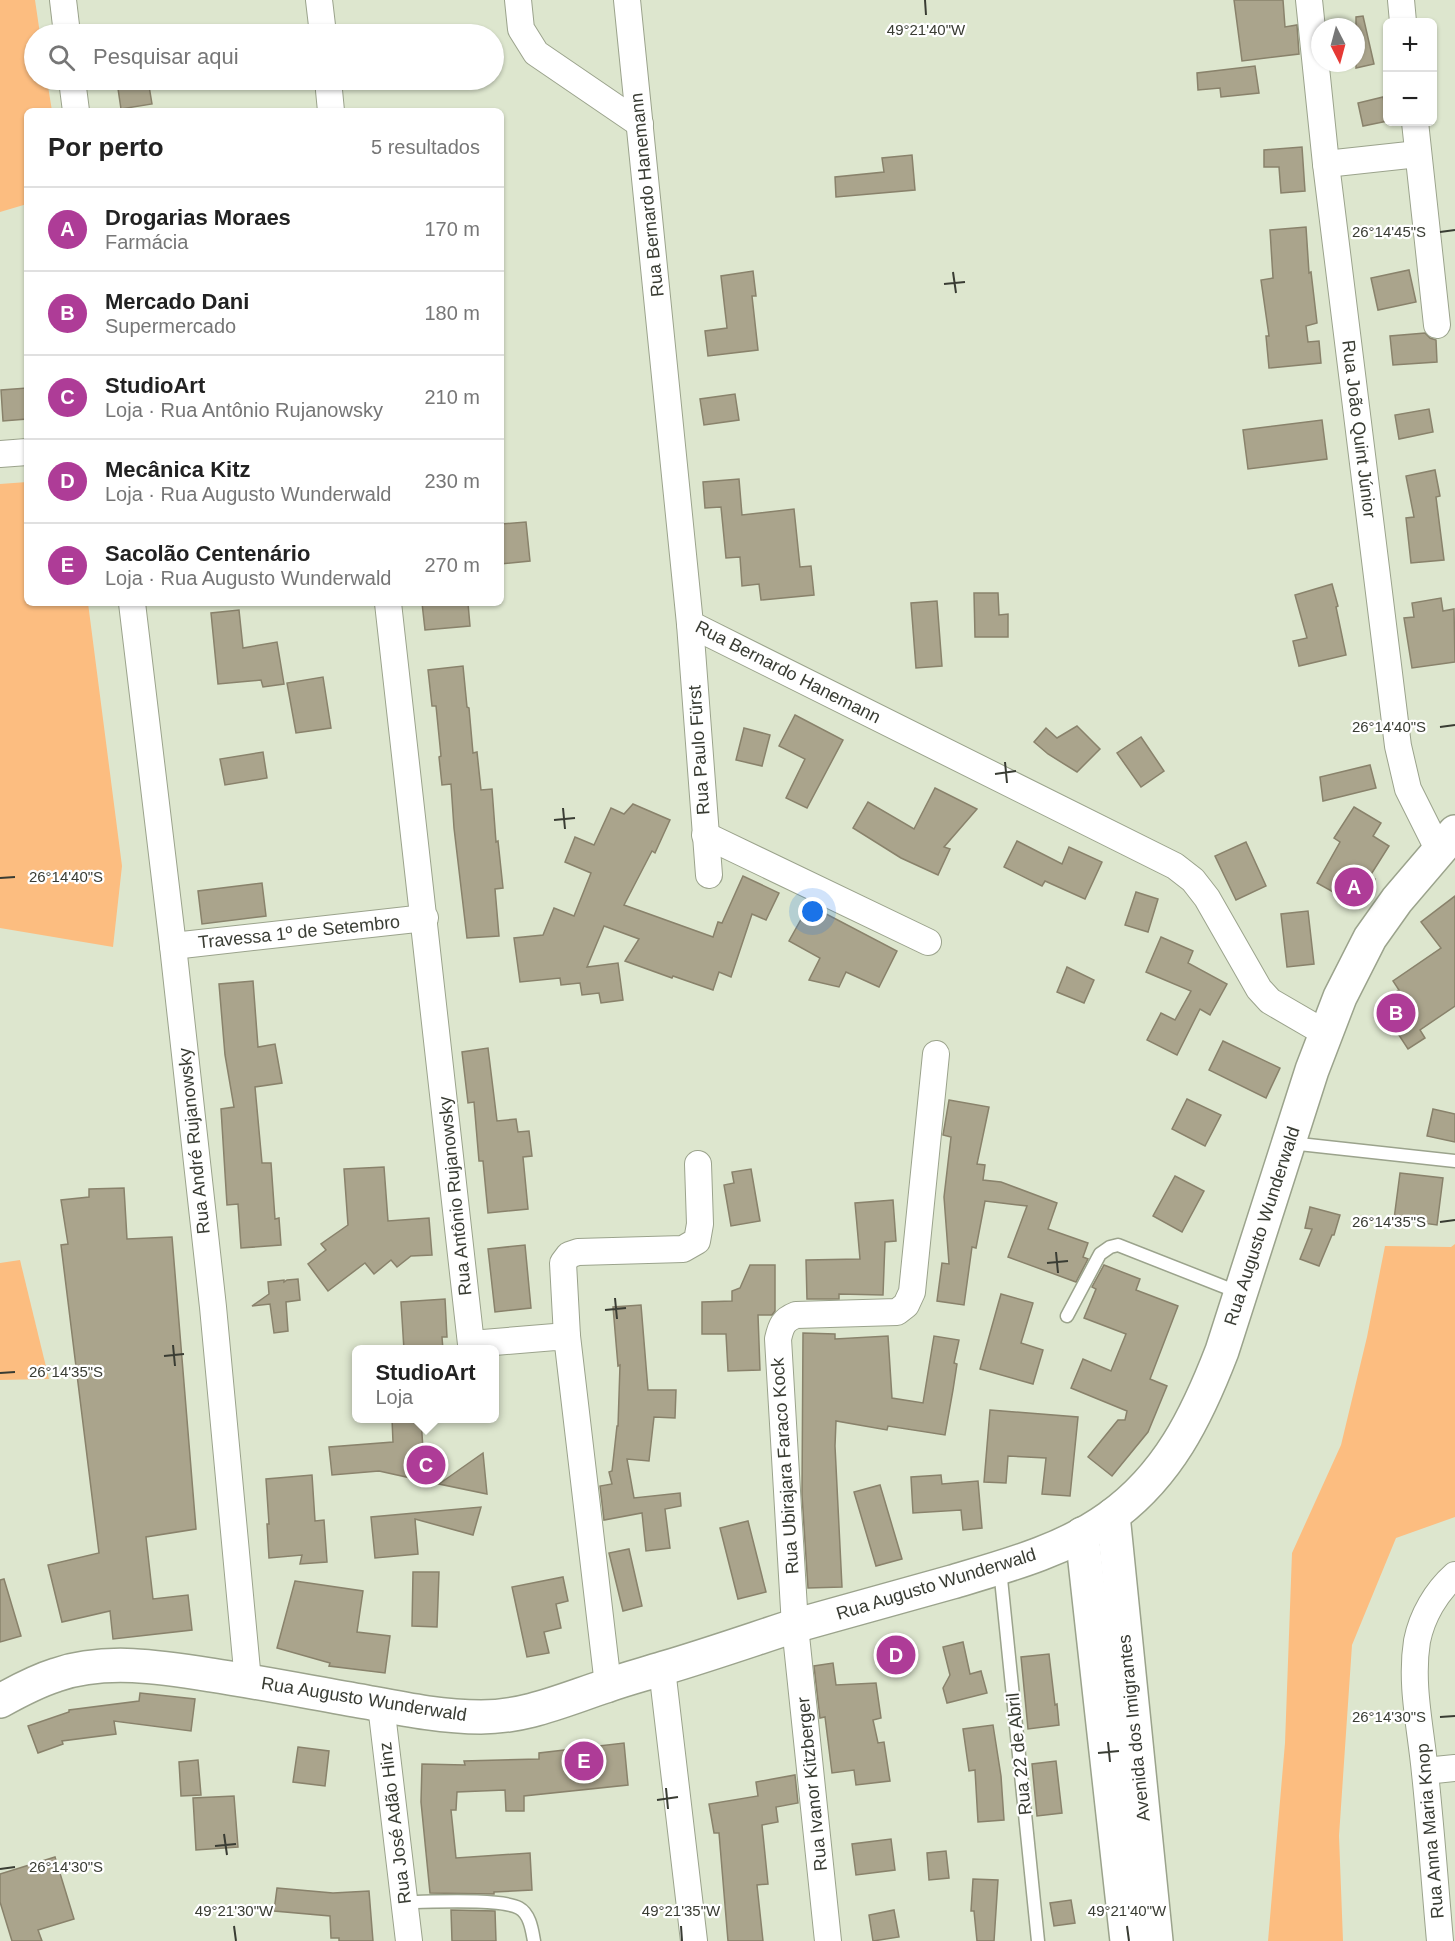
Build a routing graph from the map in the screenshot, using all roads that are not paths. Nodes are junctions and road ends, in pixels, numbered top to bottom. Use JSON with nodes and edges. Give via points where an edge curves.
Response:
{"nodes":[{"id":1,"x":63,"y":0,"type":"edge"},
{"id":2,"x":319,"y":0,"type":"edge"},
{"id":3,"x":518,"y":0,"type":"edge"},
{"id":4,"x":627,"y":0,"type":"edge"},
{"id":5,"x":1309,"y":0,"type":"edge"},
{"id":6,"x":1401,"y":0,"type":"edge"},
{"id":7,"x":1403,"y":18,"type":"edge"},
{"id":8,"x":66,"y":24,"type":"edge"},
{"id":9,"x":322,"y":24,"type":"edge"},
{"id":10,"x":73,"y":90,"type":"edge"},
{"id":11,"x":329,"y":90,"type":"edge"},
{"id":12,"x":76,"y":108,"type":"edge"},
{"id":13,"x":332,"y":108,"type":"edge"},
{"id":14,"x":640,"y":124,"type":"junction"},
{"id":15,"x":1415,"y":126,"type":"edge"},
{"id":16,"x":1418,"y":154,"type":"junction"},
{"id":17,"x":1326,"y":164,"type":"junction"},
{"id":18,"x":1437,"y":326,"type":"dead end"},
{"id":19,"x":24,"y":452,"type":"edge"},
{"id":20,"x":0,"y":454,"type":"edge"},
{"id":21,"x":132,"y":606,"type":"edge"},
{"id":22,"x":388,"y":606,"type":"edge"},
{"id":23,"x":690,"y":624,"type":"junction"},
{"id":24,"x":705,"y":834,"type":"junction"},
{"id":25,"x":1447,"y":841,"type":"edge"},
{"id":26,"x":709,"y":875,"type":"dead end"},
{"id":27,"x":425,"y":918,"type":"junction"},
{"id":28,"x":928,"y":942,"type":"dead end"},
{"id":29,"x":173,"y":946,"type":"junction"},
{"id":30,"x":1325,"y":1033,"type":"junction"},
{"id":31,"x":936,"y":1054,"type":"dead end"},
{"id":32,"x":1289,"y":1143,"type":"junction"},
{"id":33,"x":1455,"y":1161,"type":"edge"},
{"id":34,"x":698,"y":1164,"type":"dead end"},
{"id":35,"x":1241,"y":1293,"type":"junction"},
{"id":36,"x":1067,"y":1316,"type":"dead end"},
{"id":37,"x":567,"y":1336,"type":"junction"},
{"id":38,"x":1113,"y":1515,"type":"junction"},
{"id":39,"x":1082,"y":1534,"type":"junction"},
{"id":40,"x":1000,"y":1568,"type":"junction"},
{"id":41,"x":1449,"y":1580,"type":"edge"},
{"id":42,"x":795,"y":1626,"type":"junction"},
{"id":43,"x":662,"y":1669,"type":"junction"},
{"id":44,"x":248,"y":1681,"type":"junction"},
{"id":45,"x":608,"y":1685,"type":"junction"},
{"id":46,"x":0,"y":1701,"type":"edge"},
{"id":47,"x":381,"y":1705,"type":"junction"},
{"id":48,"x":1455,"y":1768,"type":"edge"},
{"id":49,"x":1425,"y":1772,"type":"junction"},
{"id":50,"x":1136,"y":1889,"type":"junction"},
{"id":51,"x":405,"y":1902,"type":"junction"},
{"id":52,"x":409,"y":1941,"type":"edge"},
{"id":53,"x":534,"y":1941,"type":"edge"},
{"id":54,"x":694,"y":1941,"type":"edge"},
{"id":55,"x":828,"y":1941,"type":"edge"},
{"id":56,"x":1038,"y":1941,"type":"edge"},
{"id":57,"x":1127,"y":1941,"type":"edge"},
{"id":58,"x":1156,"y":1941,"type":"edge"},
{"id":59,"x":1440,"y":1941,"type":"edge"}],
"edges":[{"from":1,"to":8,"type":"street"},
{"from":2,"to":9,"type":"street"},
{"from":3,"to":14,"type":"street","via":[[521,29],[536,52]]},
{"from":4,"to":14,"type":"street","name":"Rua Bernardo Hanemann"},
{"from":5,"to":17,"type":"street","name":"Rua João Quint Júnior"},
{"from":6,"to":7,"type":"street"},
{"from":10,"to":12,"type":"street"},
{"from":11,"to":13,"type":"street"},
{"from":14,"to":23,"type":"street","name":"Rua Bernardo Hanemann"},
{"from":15,"to":16,"type":"street"},
{"from":16,"to":17,"type":"street"},
{"from":16,"to":18,"type":"street"},
{"from":17,"to":25,"type":"street","name":"Rua João Quint Júnior","via":[[1398,746],[1408,789]]},
{"from":19,"to":20,"type":"street"},
{"from":21,"to":29,"type":"street","name":"Rua André Rujanowsky"},
{"from":22,"to":27,"type":"street","name":"Rua Antônio Rujanowsky"},
{"from":23,"to":24,"type":"street","name":"Rua Paulo Fürst"},
{"from":23,"to":30,"type":"street","name":"Rua Bernardo Hanemann","via":[[1175,866],[1207,898],[1259,989],[1270,1001]]},
{"from":24,"to":26,"type":"street","name":"Rua Paulo Fürst"},
{"from":24,"to":28,"type":"street"},
{"from":25,"to":30,"type":"main road","name":"Rua Augusto Wunderwald","via":[[1370,938]]},
{"from":27,"to":29,"type":"street","name":"Travessa 1º de Setembro"},
{"from":27,"to":37,"type":"street","name":"Rua Antônio Rujanowsky","via":[[471,1344]]},
{"from":29,"to":44,"type":"street","name":"Rua André Rujanowsky","via":[[213,1307]]},
{"from":30,"to":32,"type":"main road","name":"Rua Augusto Wunderwald"},
{"from":31,"to":42,"type":"street","name":"Rua Ubirajara Faraco Kock","via":[[912,1292],[906,1305],[897,1312],[796,1315],[781,1325],[778,1339]]},
{"from":32,"to":33,"type":"lane"},
{"from":32,"to":35,"type":"main road","name":"Rua Augusto Wunderwald"},
{"from":34,"to":37,"type":"street","via":[[697,1241],[683,1249],[569,1255],[563,1263]]},
{"from":35,"to":36,"type":"lane","via":[[1118,1245],[1110,1246],[1100,1254]]},
{"from":35,"to":38,"type":"main road","name":"Rua Augusto Wunderwald","via":[[1206,1390],[1183,1438],[1136,1496]]},
{"from":37,"to":45,"type":"street"},
{"from":38,"to":39,"type":"main road","name":"Rua Augusto Wunderwald"},
{"from":38,"to":50,"type":"main road","name":"Avenida dos Imigrantes"},
{"from":39,"to":40,"type":"main road","name":"Rua Augusto Wunderwald"},
{"from":39,"to":50,"type":"main road","name":"Avenida dos Imigrantes"},
{"from":40,"to":42,"type":"main road","name":"Rua Augusto Wunderwald"},
{"from":40,"to":56,"type":"lane","name":"Rua 22 de Abril"},
{"from":41,"to":49,"type":"street","name":"Rua Anna Maria Knop","via":[[1425,1615],[1418,1640],[1416,1699]]},
{"from":42,"to":43,"type":"main road","name":"Rua Augusto Wunderwald"},
{"from":42,"to":55,"type":"street","name":"Rua Ivanor Kitzberger"},
{"from":43,"to":45,"type":"main road","name":"Rua Augusto Wunderwald"},
{"from":43,"to":54,"type":"street"},
{"from":44,"to":46,"type":"main road","name":"Rua Augusto Wunderwald","via":[[177,1669],[110,1666],[55,1675]]},
{"from":44,"to":47,"type":"main road","name":"Rua Augusto Wunderwald"},
{"from":45,"to":47,"type":"main road","name":"Rua Augusto Wunderwald","via":[[508,1716],[439,1714]]},
{"from":47,"to":51,"type":"street","name":"Rua José Adão Hinz"},
{"from":48,"to":49,"type":"street"},
{"from":49,"to":59,"type":"street","name":"Rua Anna Maria Knop"},
{"from":50,"to":57,"type":"main road","name":"Avenida dos Imigrantes"},
{"from":50,"to":58,"type":"main road","name":"Avenida dos Imigrantes"},
{"from":51,"to":52,"type":"street","name":"Rua José Adão Hinz"},
{"from":51,"to":53,"type":"lane","via":[[503,1903],[520,1908],[531,1923]]}]}
